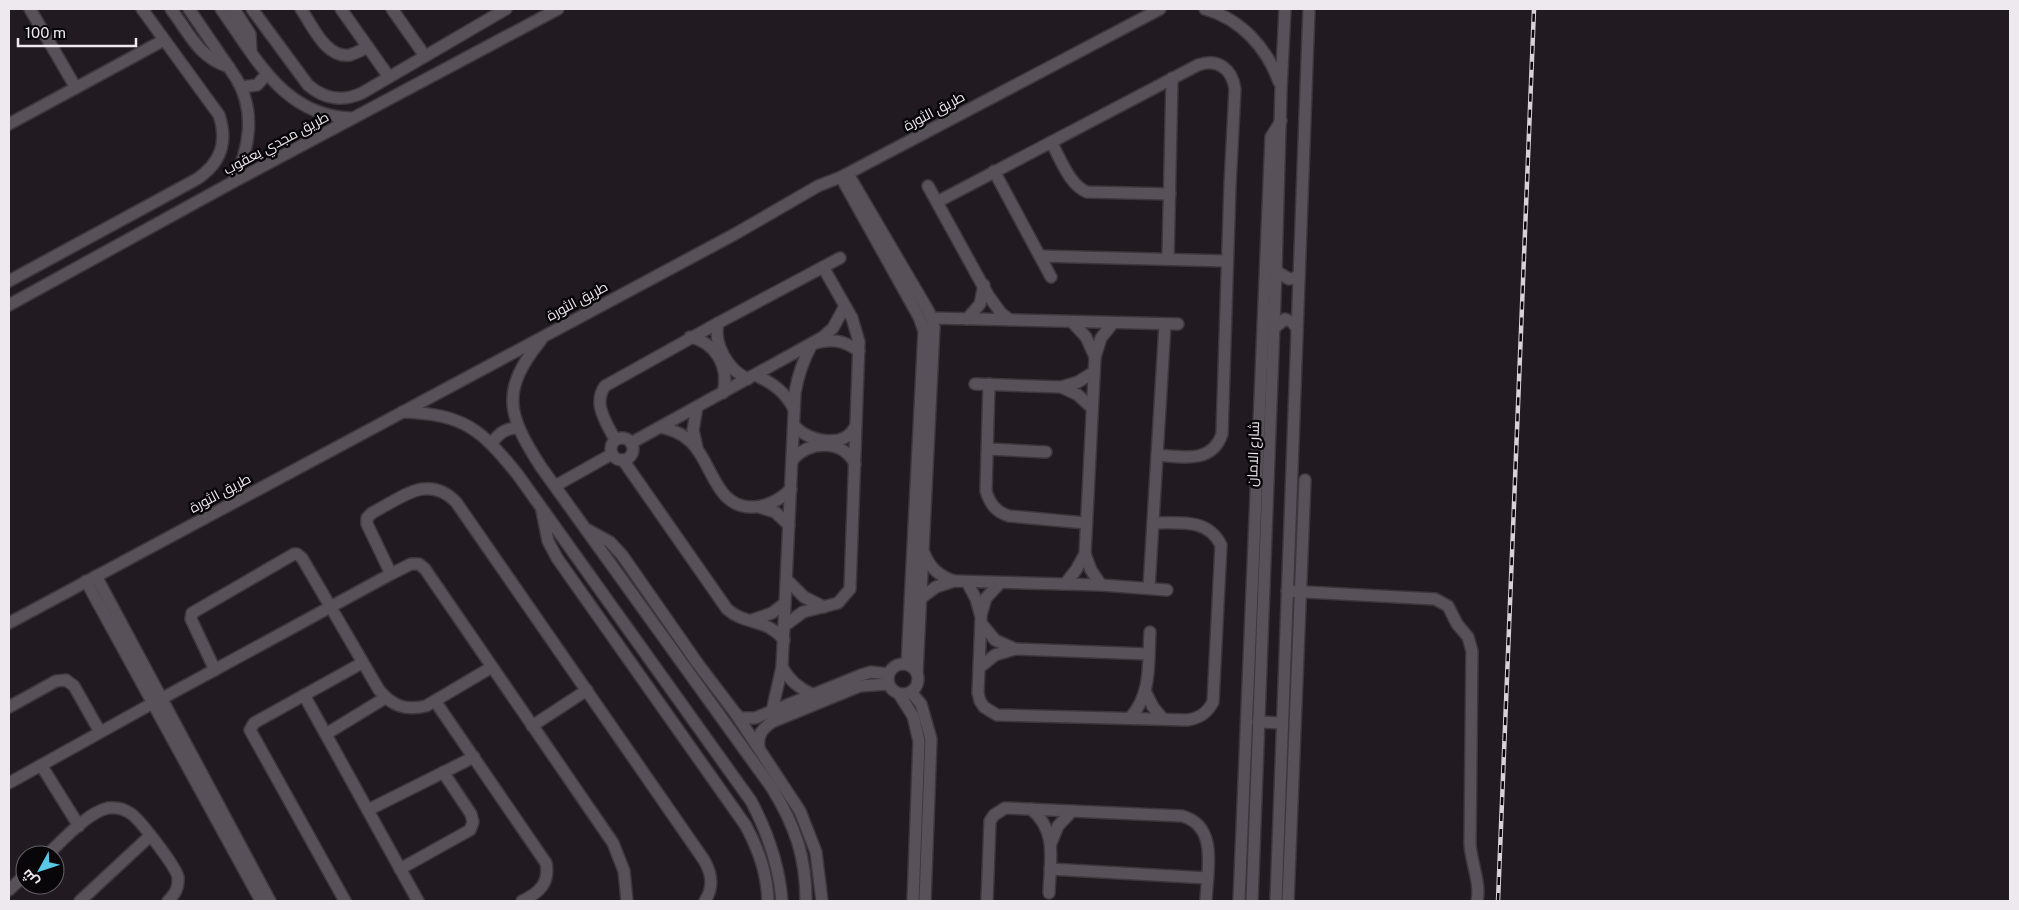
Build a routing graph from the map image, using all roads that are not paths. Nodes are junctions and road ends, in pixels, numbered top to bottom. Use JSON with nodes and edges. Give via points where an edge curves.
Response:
{"nodes":[{"id":1,"x":30,"y":9,"type":"edge"},
{"id":2,"x":142,"y":9,"type":"edge"},
{"id":3,"x":171,"y":9,"type":"edge"},
{"id":4,"x":189,"y":9,"type":"edge"},
{"id":5,"x":221,"y":9,"type":"edge"},
{"id":6,"x":234,"y":9,"type":"edge"},
{"id":7,"x":301,"y":9,"type":"edge"},
{"id":8,"x":392,"y":9,"type":"edge"},
{"id":9,"x":506,"y":9,"type":"edge"},
{"id":10,"x":558,"y":9,"type":"edge"},
{"id":11,"x":1160,"y":9,"type":"edge"},
{"id":12,"x":1205,"y":9,"type":"edge"},
{"id":13,"x":1285,"y":9,"type":"edge"},
{"id":14,"x":1309,"y":9,"type":"edge"},
{"id":15,"x":255,"y":10,"type":"edge"},
{"id":16,"x":345,"y":10,"type":"edge"},
{"id":17,"x":164,"y":40,"type":"junction"},
{"id":18,"x":368,"y":47,"type":"junction"},
{"id":19,"x":251,"y":51,"type":"junction"},
{"id":20,"x":425,"y":56,"type":"junction"},
{"id":21,"x":229,"y":67,"type":"junction"},
{"id":22,"x":267,"y":74,"type":"junction"},
{"id":23,"x":390,"y":77,"type":"junction"},
{"id":24,"x":1172,"y":78,"type":"junction"},
{"id":25,"x":242,"y":87,"type":"junction"},
{"id":26,"x":76,"y":88,"type":"junction"},
{"id":27,"x":1281,"y":88,"type":"junction"},
{"id":28,"x":354,"y":118,"type":"junction"},
{"id":29,"x":1281,"y":121,"type":"junction"},
{"id":30,"x":9,"y":124,"type":"edge"},
{"id":31,"x":1051,"y":142,"type":"junction"},
{"id":32,"x":994,"y":171,"type":"junction"},
{"id":33,"x":844,"y":176,"type":"junction"},
{"id":34,"x":233,"y":182,"type":"junction"},
{"id":35,"x":928,"y":186,"type":"dead end"},
{"id":36,"x":1170,"y":194,"type":"junction"},
{"id":37,"x":937,"y":202,"type":"junction"},
{"id":38,"x":1040,"y":256,"type":"junction"},
{"id":39,"x":840,"y":258,"type":"dead end"},
{"id":40,"x":1168,"y":259,"type":"junction"},
{"id":41,"x":1228,"y":261,"type":"junction"},
{"id":42,"x":824,"y":267,"type":"junction"},
{"id":43,"x":1276,"y":271,"type":"junction"},
{"id":44,"x":1051,"y":277,"type":"dead end"},
{"id":45,"x":1300,"y":277,"type":"junction"},
{"id":46,"x":9,"y":281,"type":"edge"},
{"id":47,"x":984,"y":285,"type":"junction"},
{"id":48,"x":9,"y":305,"type":"edge"},
{"id":49,"x":845,"y":306,"type":"junction"},
{"id":50,"x":932,"y":318,"type":"junction"},
{"id":51,"x":967,"y":319,"type":"junction"},
{"id":52,"x":1010,"y":320,"type":"junction"},
{"id":53,"x":1072,"y":322,"type":"junction"},
{"id":54,"x":718,"y":323,"type":"junction"},
{"id":55,"x":1113,"y":323,"type":"junction"},
{"id":56,"x":1165,"y":324,"type":"junction"},
{"id":57,"x":1178,"y":324,"type":"dead end"},
{"id":58,"x":1296,"y":327,"type":"junction"},
{"id":59,"x":1273,"y":329,"type":"junction"},
{"id":60,"x":544,"y":335,"type":"junction"},
{"id":61,"x":690,"y":337,"type":"junction"},
{"id":62,"x":812,"y":344,"type":"junction"},
{"id":63,"x":859,"y":351,"type":"junction"},
{"id":64,"x":1095,"y":357,"type":"junction"},
{"id":65,"x":1094,"y":372,"type":"junction"},
{"id":66,"x":752,"y":377,"type":"junction"},
{"id":67,"x":975,"y":384,"type":"dead end"},
{"id":68,"x":989,"y":384,"type":"junction"},
{"id":69,"x":1060,"y":387,"type":"junction"},
{"id":70,"x":723,"y":393,"type":"junction"},
{"id":71,"x":697,"y":407,"type":"junction"},
{"id":72,"x":1092,"y":408,"type":"junction"},
{"id":73,"x":795,"y":411,"type":"junction"},
{"id":74,"x":401,"y":412,"type":"junction"},
{"id":75,"x":794,"y":425,"type":"junction"},
{"id":76,"x":660,"y":427,"type":"junction"},
{"id":77,"x":856,"y":427,"type":"junction"},
{"id":78,"x":518,"y":428,"type":"junction"},
{"id":79,"x":616,"y":440,"type":"junction"},
{"id":80,"x":492,"y":443,"type":"junction"},
{"id":81,"x":631,"y":443,"type":"junction"},
{"id":82,"x":988,"y":449,"type":"junction"},
{"id":83,"x":699,"y":452,"type":"junction"},
{"id":84,"x":1046,"y":452,"type":"dead end"},
{"id":85,"x":612,"y":454,"type":"junction"},
{"id":86,"x":1157,"y":455,"type":"junction"},
{"id":87,"x":623,"y":460,"type":"junction"},
{"id":88,"x":792,"y":460,"type":"junction"},
{"id":89,"x":855,"y":464,"type":"junction"},
{"id":90,"x":1305,"y":480,"type":"dead end"},
{"id":91,"x":555,"y":486,"type":"junction"},
{"id":92,"x":791,"y":489,"type":"junction"},
{"id":93,"x":758,"y":506,"type":"junction"},
{"id":94,"x":542,"y":507,"type":"junction"},
{"id":95,"x":1260,"y":514,"type":"junction"},
{"id":96,"x":1086,"y":523,"type":"junction"},
{"id":97,"x":1153,"y":523,"type":"junction"},
{"id":98,"x":789,"y":525,"type":"junction"},
{"id":99,"x":586,"y":530,"type":"junction"},
{"id":100,"x":924,"y":551,"type":"junction"},
{"id":101,"x":1085,"y":554,"type":"junction"},
{"id":102,"x":392,"y":574,"type":"junction"},
{"id":103,"x":91,"y":579,"type":"junction"},
{"id":104,"x":787,"y":580,"type":"junction"},
{"id":105,"x":954,"y":581,"type":"junction"},
{"id":106,"x":967,"y":582,"type":"junction"},
{"id":107,"x":1000,"y":583,"type":"junction"},
{"id":108,"x":1065,"y":584,"type":"junction"},
{"id":109,"x":1101,"y":585,"type":"junction"},
{"id":110,"x":1150,"y":588,"type":"junction"},
{"id":111,"x":1167,"y":590,"type":"dead end"},
{"id":112,"x":1286,"y":591,"type":"junction"},
{"id":113,"x":1300,"y":592,"type":"junction"},
{"id":114,"x":921,"y":598,"type":"junction"},
{"id":115,"x":785,"y":603,"type":"junction"},
{"id":116,"x":330,"y":607,"type":"junction"},
{"id":117,"x":826,"y":608,"type":"junction"},
{"id":118,"x":9,"y":610,"type":"edge"},
{"id":119,"x":14,"y":620,"type":"edge"},
{"id":120,"x":748,"y":620,"type":"junction"},
{"id":121,"x":981,"y":620,"type":"junction"},
{"id":122,"x":784,"y":626,"type":"junction"},
{"id":123,"x":1150,"y":632,"type":"dead end"},
{"id":124,"x":784,"y":640,"type":"junction"},
{"id":125,"x":1015,"y":649,"type":"junction"},
{"id":126,"x":1148,"y":654,"type":"junction"},
{"id":127,"x":362,"y":663,"type":"junction"},
{"id":128,"x":698,"y":664,"type":"junction"},
{"id":129,"x":907,"y":664,"type":"junction"},
{"id":130,"x":782,"y":666,"type":"junction"},
{"id":131,"x":492,"y":667,"type":"junction"},
{"id":132,"x":979,"y":668,"type":"junction"},
{"id":133,"x":215,"y":670,"type":"junction"},
{"id":134,"x":688,"y":672,"type":"junction"},
{"id":135,"x":917,"y":673,"type":"junction"},
{"id":136,"x":888,"y":679,"type":"junction"},
{"id":137,"x":586,"y":690,"type":"junction"},
{"id":138,"x":911,"y":692,"type":"junction"},
{"id":139,"x":1146,"y":693,"type":"junction"},
{"id":140,"x":812,"y":694,"type":"junction"},
{"id":141,"x":899,"y":694,"type":"junction"},
{"id":142,"x":304,"y":695,"type":"junction"},
{"id":143,"x":385,"y":698,"type":"junction"},
{"id":144,"x":157,"y":701,"type":"junction"},
{"id":145,"x":435,"y":701,"type":"junction"},
{"id":146,"x":9,"y":707,"type":"edge"},
{"id":147,"x":772,"y":711,"type":"junction"},
{"id":148,"x":736,"y":714,"type":"junction"},
{"id":149,"x":1130,"y":718,"type":"junction"},
{"id":150,"x":1163,"y":719,"type":"junction"},
{"id":151,"x":1258,"y":722,"type":"junction"},
{"id":152,"x":1281,"y":723,"type":"junction"},
{"id":153,"x":532,"y":726,"type":"junction"},
{"id":154,"x":100,"y":732,"type":"junction"},
{"id":155,"x":326,"y":734,"type":"junction"},
{"id":156,"x":758,"y":748,"type":"junction"},
{"id":157,"x":474,"y":757,"type":"junction"},
{"id":158,"x":41,"y":765,"type":"junction"},
{"id":159,"x":444,"y":772,"type":"junction"},
{"id":160,"x":1250,"y":775,"type":"junction"},
{"id":161,"x":9,"y":783,"type":"edge"},
{"id":162,"x":776,"y":785,"type":"junction"},
{"id":163,"x":1031,"y":809,"type":"junction"},
{"id":164,"x":368,"y":810,"type":"junction"},
{"id":165,"x":1072,"y":811,"type":"junction"},
{"id":166,"x":79,"y":826,"type":"junction"},
{"id":167,"x":150,"y":836,"type":"junction"},
{"id":168,"x":58,"y":845,"type":"edge"},
{"id":169,"x":1051,"y":845,"type":"junction"},
{"id":170,"x":1277,"y":849,"type":"junction"},
{"id":171,"x":1290,"y":850,"type":"junction"},
{"id":172,"x":400,"y":869,"type":"junction"},
{"id":173,"x":1050,"y":869,"type":"junction"},
{"id":174,"x":1207,"y":878,"type":"junction"},
{"id":175,"x":1049,"y":893,"type":"dead end"},
{"id":176,"x":258,"y":900,"type":"edge"},
{"id":177,"x":80,"y":901,"type":"edge"},
{"id":178,"x":168,"y":901,"type":"edge"},
{"id":179,"x":270,"y":901,"type":"edge"},
{"id":180,"x":345,"y":901,"type":"edge"},
{"id":181,"x":418,"y":901,"type":"edge"},
{"id":182,"x":522,"y":901,"type":"edge"},
{"id":183,"x":627,"y":901,"type":"edge"},
{"id":184,"x":705,"y":901,"type":"edge"},
{"id":185,"x":768,"y":901,"type":"edge"},
{"id":186,"x":782,"y":901,"type":"edge"},
{"id":187,"x":806,"y":901,"type":"edge"},
{"id":188,"x":822,"y":901,"type":"edge"},
{"id":189,"x":913,"y":901,"type":"edge"},
{"id":190,"x":925,"y":901,"type":"edge"},
{"id":191,"x":987,"y":901,"type":"edge"},
{"id":192,"x":1206,"y":901,"type":"edge"},
{"id":193,"x":1239,"y":901,"type":"edge"},
{"id":194,"x":1252,"y":901,"type":"edge"},
{"id":195,"x":1276,"y":901,"type":"edge"},
{"id":196,"x":1288,"y":901,"type":"edge"},
{"id":197,"x":1477,"y":901,"type":"edge"}],
"edges":[{"from":1,"to":26,"type":"street"},
{"from":2,"to":17,"type":"street"},
{"from":3,"to":21,"type":"street","via":[[202,53]]},
{"from":4,"to":21,"type":"street"},
{"from":5,"to":19,"type":"street"},
{"from":6,"to":19,"type":"street","via":[[250,34]]},
{"from":7,"to":18,"type":"street","via":[[335,53],[352,54]]},
{"from":8,"to":20,"type":"street"},
{"from":9,"to":20,"type":"street"},
{"from":10,"to":28,"type":"street","name":"طريق مجدي يعقوب"},
{"from":11,"to":33,"type":"street","name":"طريق الثورة"},
{"from":12,"to":27,"type":"street","via":[[1230,20],[1255,40],[1273,66]]},
{"from":13,"to":27,"type":"street","name":"شارع الامان"},
{"from":14,"to":45,"type":"street"},
{"from":15,"to":23,"type":"street","via":[[303,80],[320,94],[348,98]]},
{"from":16,"to":18,"type":"street"},
{"from":17,"to":26,"type":"street"},
{"from":17,"to":46,"type":"street","via":[[219,115],[224,139],[216,162],[197,179]]},
{"from":18,"to":23,"type":"street"},
{"from":19,"to":22,"type":"street"},
{"from":20,"to":23,"type":"street"},
{"from":21,"to":25,"type":"street"},
{"from":22,"to":25,"type":"street","via":[[257,85]]},
{"from":22,"to":28,"type":"street","via":[[291,98],[308,108],[337,118]]},
{"from":24,"to":31,"type":"street"},
{"from":24,"to":36,"type":"street"},
{"from":24,"to":41,"type":"street","via":[[1211,62],[1226,68],[1234,81]]},
{"from":25,"to":34,"type":"street","via":[[247,104],[248,136],[241,167]]},
{"from":26,"to":30,"type":"street"},
{"from":27,"to":29,"type":"street","name":"شارع الامان"},
{"from":28,"to":34,"type":"street","name":"طريق مجدي يعقوب"},
{"from":29,"to":43,"type":"street","name":"شارع الامان"},
{"from":29,"to":95,"type":"street","via":[[1271,137]]},
{"from":31,"to":32,"type":"street"},
{"from":31,"to":36,"type":"street","via":[[1076,184],[1087,192]]},
{"from":32,"to":37,"type":"street"},
{"from":32,"to":38,"type":"street"},
{"from":33,"to":50,"type":"street"},
{"from":33,"to":60,"type":"street","name":"طريق الثورة","via":[[818,186],[735,234]]},
{"from":33,"to":129,"type":"street","via":[[924,331]]},
{"from":34,"to":48,"type":"street","name":"طريق مجدي يعقوب"},
{"from":35,"to":37,"type":"street"},
{"from":36,"to":40,"type":"street"},
{"from":37,"to":47,"type":"street"},
{"from":38,"to":40,"type":"street"},
{"from":38,"to":44,"type":"street"},
{"from":39,"to":42,"type":"street"},
{"from":40,"to":41,"type":"street"},
{"from":41,"to":86,"type":"street","via":[[1220,441],[1198,457]]},
{"from":42,"to":49,"type":"street"},
{"from":42,"to":54,"type":"street"},
{"from":43,"to":45,"type":"street","via":[[1289,280]]},
{"from":43,"to":59,"type":"street","name":"شارع الامان"},
{"from":45,"to":58,"type":"street"},
{"from":47,"to":51,"type":"street","via":[[980,304]]},
{"from":47,"to":52,"type":"street","via":[[994,304]]},
{"from":49,"to":62,"type":"street","via":[[833,328]]},
{"from":49,"to":63,"type":"street","via":[[857,332]]},
{"from":50,"to":51,"type":"street"},
{"from":50,"to":100,"type":"street","via":[[935,337]]},
{"from":51,"to":52,"type":"street"},
{"from":52,"to":53,"type":"street"},
{"from":53,"to":55,"type":"street"},
{"from":53,"to":64,"type":"street","via":[[1086,337]]},
{"from":54,"to":61,"type":"street"},
{"from":54,"to":66,"type":"street","via":[[719,345],[734,369]]},
{"from":55,"to":56,"type":"street"},
{"from":55,"to":64,"type":"street","via":[[1101,338]]},
{"from":56,"to":57,"type":"street"},
{"from":56,"to":86,"type":"street"},
{"from":58,"to":59,"type":"street","via":[[1285,319]]},
{"from":58,"to":112,"type":"street"},
{"from":59,"to":95,"type":"street","name":"شارع الامان"},
{"from":60,"to":74,"type":"street","name":"طريق الثورة"},
{"from":60,"to":78,"type":"street","via":[[513,385],[513,407]]},
{"from":61,"to":70,"type":"street","via":[[714,349],[724,368]]},
{"from":61,"to":79,"type":"street","via":[[604,386],[599,396],[599,408]]},
{"from":62,"to":63,"type":"street","via":[[837,340]]},
{"from":62,"to":66,"type":"street"},
{"from":62,"to":73,"type":"street","via":[[798,376]]},
{"from":63,"to":77,"type":"street"},
{"from":64,"to":65,"type":"street"},
{"from":65,"to":69,"type":"street","via":[[1078,382]]},
{"from":65,"to":72,"type":"street"},
{"from":66,"to":70,"type":"street"},
{"from":66,"to":73,"type":"street","via":[[768,380],[779,388]]},
{"from":67,"to":68,"type":"street"},
{"from":68,"to":69,"type":"street"},
{"from":68,"to":82,"type":"street"},
{"from":69,"to":72,"type":"street","via":[[1078,395]]},
{"from":70,"to":71,"type":"street"},
{"from":71,"to":76,"type":"street"},
{"from":71,"to":83,"type":"street","via":[[694,430]]},
{"from":72,"to":96,"type":"street"},
{"from":73,"to":75,"type":"street"},
{"from":74,"to":80,"type":"street","via":[[445,416],[466,424]]},
{"from":74,"to":103,"type":"street","name":"طريق الثورة"},
{"from":75,"to":77,"type":"street","via":[[808,438],[830,440],[844,439]]},
{"from":75,"to":88,"type":"street"},
{"from":76,"to":81,"type":"street"},
{"from":76,"to":83,"type":"street","via":[[682,435]]},
{"from":77,"to":89,"type":"street"},
{"from":78,"to":80,"type":"street","via":[[506,429]]},
{"from":78,"to":91,"type":"street"},
{"from":79,"to":81,"type":"street","via":[[626,439]]},
{"from":79,"to":85,"type":"street","via":[[611,446]]},
{"from":80,"to":94,"type":"street"},
{"from":81,"to":87,"type":"street","via":[[631,455]]},
{"from":82,"to":84,"type":"street"},
{"from":82,"to":96,"type":"street","via":[[986,491],[996,510],[1009,516]]},
{"from":83,"to":93,"type":"street","via":[[722,493],[738,505]]},
{"from":85,"to":87,"type":"street"},
{"from":85,"to":91,"type":"street"},
{"from":86,"to":97,"type":"street"},
{"from":87,"to":120,"type":"street","via":[[727,608]]},
{"from":88,"to":89,"type":"street","via":[[801,450],[814,445],[843,449]]},
{"from":88,"to":92,"type":"street"},
{"from":89,"to":117,"type":"street","via":[[850,589],[842,600]]},
{"from":90,"to":113,"type":"street"},
{"from":91,"to":99,"type":"street"},
{"from":92,"to":93,"type":"street","via":[[776,501]]},
{"from":92,"to":98,"type":"street"},
{"from":93,"to":98,"type":"street","via":[[776,512]]},
{"from":94,"to":185,"type":"street","via":[[552,550],[746,826],[765,870]]},
{"from":94,"to":186,"type":"street","via":[[751,801],[774,853]]},
{"from":95,"to":151,"type":"street","name":"شارع الامان"},
{"from":95,"to":160,"type":"street"},
{"from":96,"to":101,"type":"street"},
{"from":97,"to":110,"type":"street"},
{"from":97,"to":150,"type":"street","via":[[1195,524],[1213,532],[1221,545],[1213,702],[1203,715],[1195,719]]},
{"from":98,"to":104,"type":"street"},
{"from":99,"to":128,"type":"street","via":[[610,542],[622,555]]},
{"from":99,"to":134,"type":"street"},
{"from":100,"to":105,"type":"street","via":[[934,571]]},
{"from":100,"to":114,"type":"street"},
{"from":101,"to":108,"type":"street"},
{"from":101,"to":109,"type":"street"},
{"from":102,"to":116,"type":"street"},
{"from":102,"to":131,"type":"street","via":[[411,564],[423,566]]},
{"from":102,"to":137,"type":"street","via":[[367,518],[415,490],[431,488],[445,492],[456,502]]},
{"from":103,"to":119,"type":"street","name":"طريق الثورة"},
{"from":103,"to":144,"type":"street"},
{"from":104,"to":115,"type":"street"},
{"from":104,"to":117,"type":"street","via":[[804,597]]},
{"from":105,"to":106,"type":"street"},
{"from":105,"to":114,"type":"street","via":[[936,587]]},
{"from":106,"to":107,"type":"street"},
{"from":106,"to":121,"type":"street","via":[[976,599]]},
{"from":107,"to":108,"type":"street"},
{"from":107,"to":121,"type":"street","via":[[986,598]]},
{"from":108,"to":109,"type":"street"},
{"from":109,"to":110,"type":"street"},
{"from":110,"to":111,"type":"street"},
{"from":112,"to":113,"type":"street"},
{"from":112,"to":152,"type":"street"},
{"from":113,"to":171,"type":"street"},
{"from":113,"to":197,"type":"street","via":[[1434,599],[1448,606],[1468,637],[1472,651],[1470,844],[1478,886]]},
{"from":114,"to":135,"type":"street"},
{"from":115,"to":120,"type":"street","via":[[772,613]]},
{"from":115,"to":122,"type":"street"},
{"from":116,"to":127,"type":"street"},
{"from":116,"to":133,"type":"street"},
{"from":116,"to":133,"type":"street","via":[[300,555],[294,554],[192,613]]},
{"from":117,"to":122,"type":"street","via":[[803,612]]},
{"from":118,"to":119,"type":"street"},
{"from":120,"to":124,"type":"street","via":[[764,624]]},
{"from":121,"to":125,"type":"street","via":[[995,640]]},
{"from":121,"to":132,"type":"street"},
{"from":122,"to":124,"type":"street"},
{"from":123,"to":126,"type":"street"},
{"from":124,"to":130,"type":"street"},
{"from":125,"to":126,"type":"street"},
{"from":125,"to":132,"type":"street","via":[[996,655]]},
{"from":126,"to":139,"type":"street"},
{"from":127,"to":142,"type":"street"},
{"from":127,"to":143,"type":"street"},
{"from":128,"to":134,"type":"street"},
{"from":128,"to":148,"type":"street"},
{"from":129,"to":135,"type":"street"},
{"from":129,"to":136,"type":"street","via":[[895,665]]},
{"from":130,"to":140,"type":"street","via":[[794,684]]},
{"from":130,"to":147,"type":"street"},
{"from":131,"to":145,"type":"street"},
{"from":131,"to":153,"type":"street"},
{"from":132,"to":149,"type":"street","via":[[980,701],[984,708],[997,715]]},
{"from":133,"to":144,"type":"street"},
{"from":134,"to":162,"type":"street"},
{"from":135,"to":138,"type":"street","via":[[917,683]]},
{"from":136,"to":140,"type":"street","via":[[871,672]]},
{"from":136,"to":141,"type":"street","via":[[894,692]]},
{"from":136,"to":156,"type":"street","via":[[860,686],[772,722],[763,728]]},
{"from":137,"to":153,"type":"street"},
{"from":137,"to":184,"type":"street","via":[[710,871],[712,883]]},
{"from":138,"to":141,"type":"street"},
{"from":138,"to":190,"type":"street","via":[[922,709],[931,739]]},
{"from":139,"to":149,"type":"street"},
{"from":139,"to":150,"type":"street"},
{"from":140,"to":147,"type":"street"},
{"from":141,"to":189,"type":"street","via":[[913,716],[919,741]]},
{"from":142,"to":155,"type":"street"},
{"from":142,"to":180,"type":"street","via":[[252,725],[250,730]]},
{"from":143,"to":145,"type":"street","via":[[404,708]]},
{"from":143,"to":155,"type":"street"},
{"from":144,"to":154,"type":"street"},
{"from":144,"to":176,"type":"street"},
{"from":144,"to":179,"type":"street"},
{"from":145,"to":157,"type":"street"},
{"from":146,"to":154,"type":"street","via":[[56,681],[66,680],[74,686]]},
{"from":147,"to":148,"type":"street","via":[[747,718]]},
{"from":148,"to":156,"type":"street"},
{"from":149,"to":150,"type":"street"},
{"from":151,"to":152,"type":"street"},
{"from":151,"to":160,"type":"street","name":"شارع الامان"},
{"from":152,"to":170,"type":"street"},
{"from":153,"to":183,"type":"street","via":[[613,844],[624,871]]},
{"from":154,"to":158,"type":"street"},
{"from":155,"to":164,"type":"street"},
{"from":156,"to":162,"type":"street"},
{"from":157,"to":159,"type":"street"},
{"from":157,"to":182,"type":"street","via":[[546,863],[546,880],[541,890]]},
{"from":158,"to":161,"type":"street"},
{"from":158,"to":166,"type":"street"},
{"from":159,"to":164,"type":"street"},
{"from":159,"to":172,"type":"street","via":[[471,814],[472,826]]},
{"from":160,"to":193,"type":"street"},
{"from":160,"to":194,"type":"street","name":"شارع الامان"},
{"from":162,"to":187,"type":"street","via":[[795,830]]},
{"from":162,"to":188,"type":"street","via":[[806,825],[816,852]]},
{"from":163,"to":165,"type":"street"},
{"from":163,"to":169,"type":"street","via":[[1045,824]]},
{"from":163,"to":191,"type":"street","via":[[1005,808],[990,821]]},
{"from":164,"to":172,"type":"street"},
{"from":165,"to":169,"type":"street","via":[[1058,826]]},
{"from":165,"to":174,"type":"street","via":[[1189,818],[1202,828],[1206,836]]},
{"from":166,"to":167,"type":"street","via":[[101,810],[116,808],[137,817]]},
{"from":166,"to":168,"type":"street"},
{"from":167,"to":177,"type":"street"},
{"from":167,"to":178,"type":"street","via":[[176,869],[178,886]]},
{"from":169,"to":173,"type":"street"},
{"from":170,"to":171,"type":"street"},
{"from":170,"to":195,"type":"street"},
{"from":171,"to":196,"type":"street"},
{"from":172,"to":181,"type":"street"},
{"from":173,"to":174,"type":"street"},
{"from":173,"to":175,"type":"street"},
{"from":174,"to":192,"type":"street"}]}
